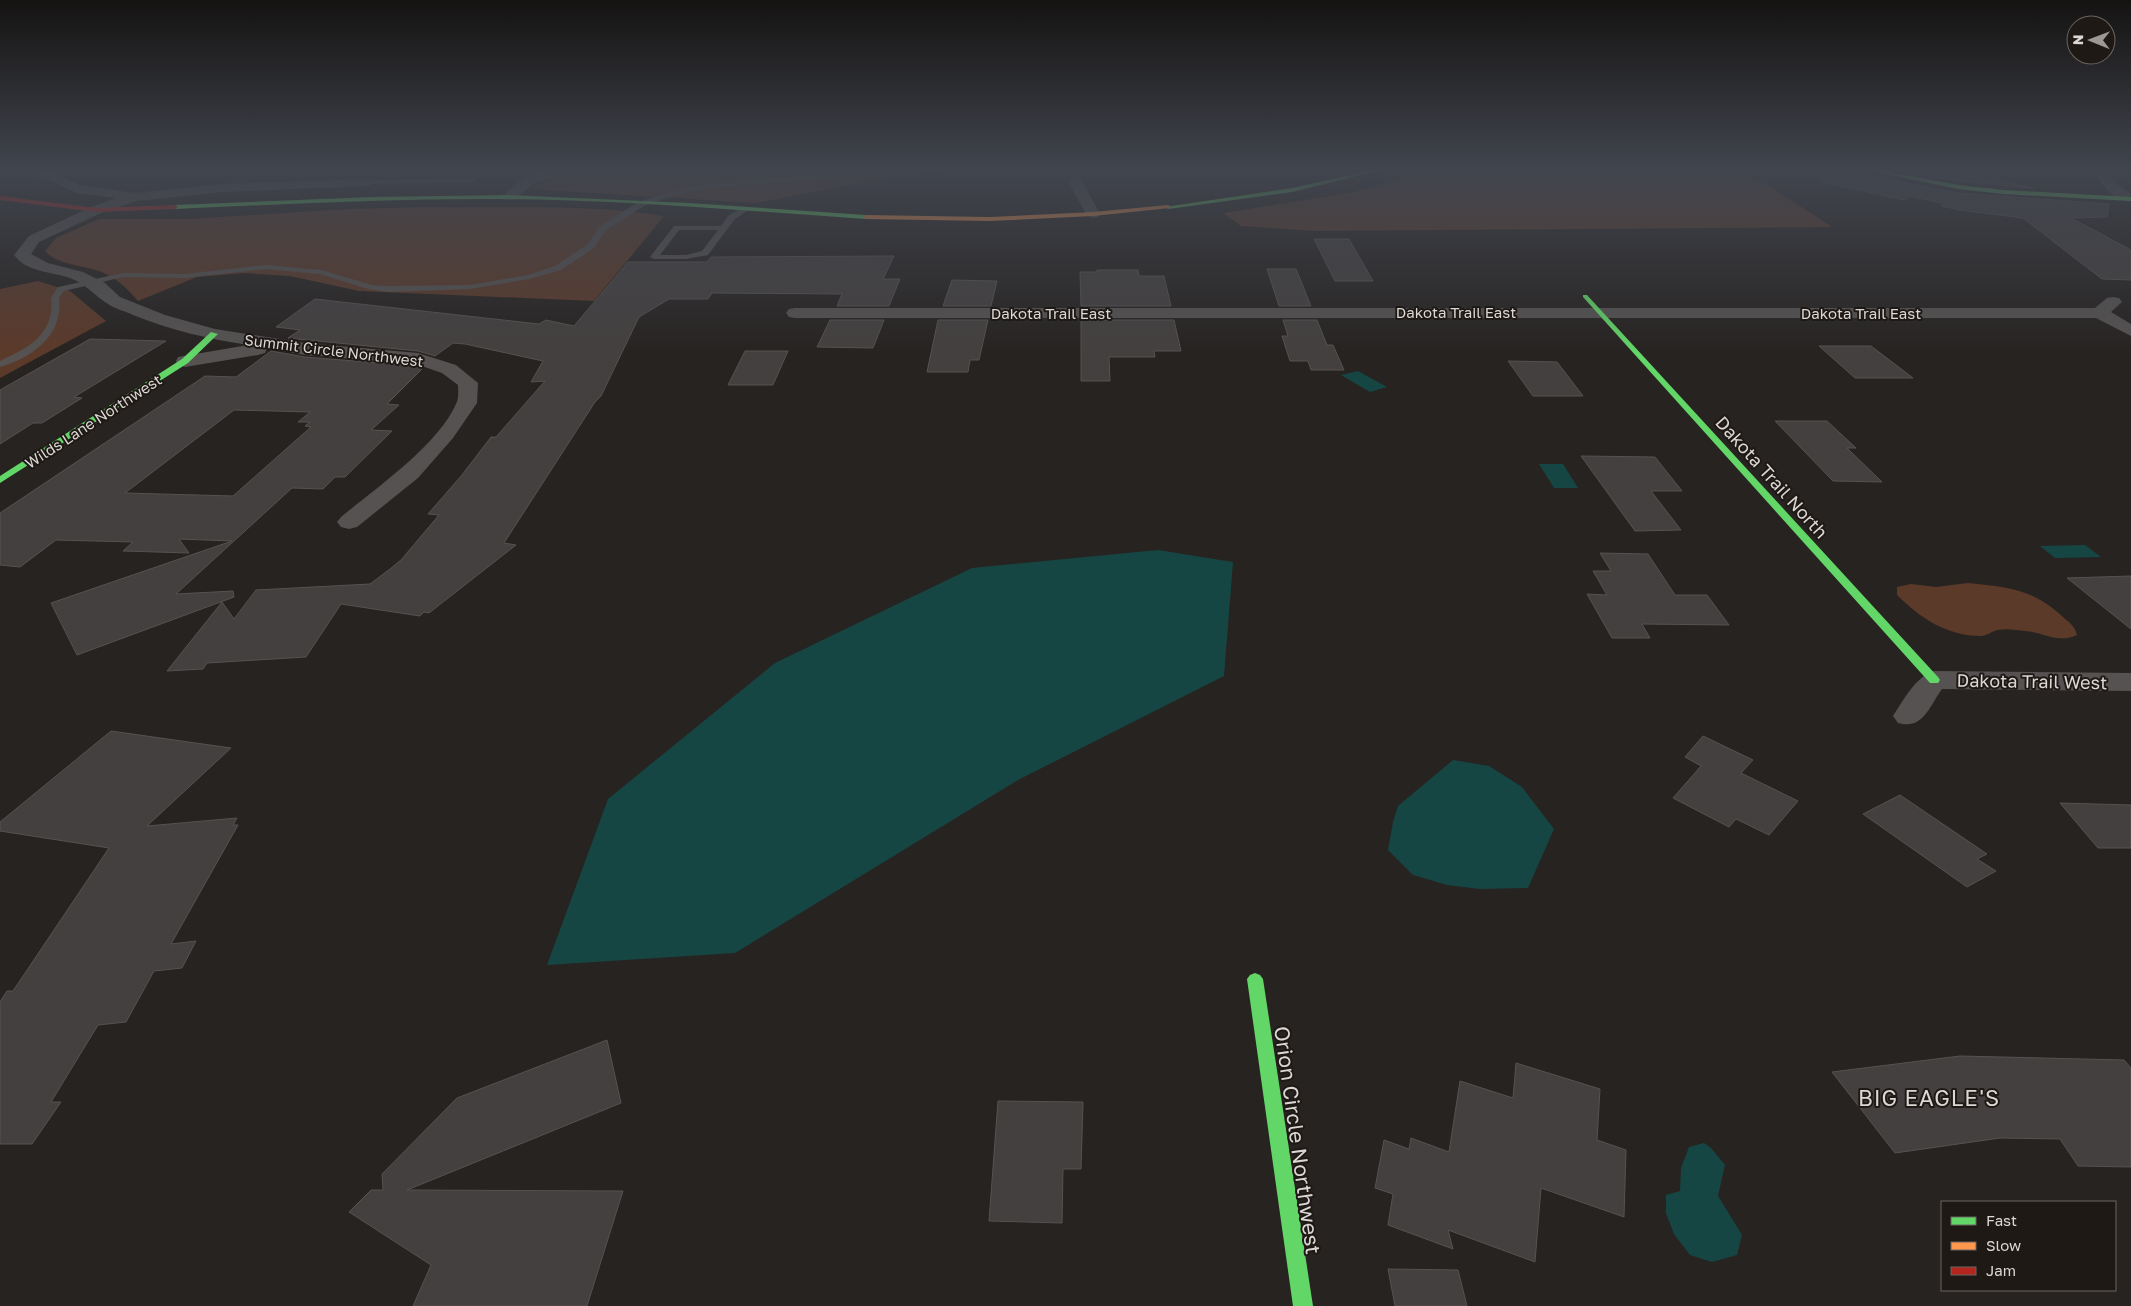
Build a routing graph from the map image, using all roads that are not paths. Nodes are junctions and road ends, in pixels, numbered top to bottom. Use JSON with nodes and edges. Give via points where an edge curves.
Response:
{"nodes":[{"id":1,"x":51,"y":231,"type":"edge"},
{"id":2,"x":601,"y":231,"type":"edge"},
{"id":3,"x":675,"y":231,"type":"edge"},
{"id":4,"x":721,"y":231,"type":"edge"},
{"id":5,"x":88,"y":281,"type":"junction"},
{"id":6,"x":1585,"y":296,"type":"dead end"},
{"id":7,"x":1598,"y":312,"type":"junction"},
{"id":8,"x":795,"y":313,"type":"dead end"},
{"id":9,"x":2131,"y":331,"type":"edge"},
{"id":10,"x":214,"y":334,"type":"junction"},
{"id":11,"x":280,"y":345,"type":"junction"},
{"id":12,"x":185,"y":361,"type":"junction"},
{"id":13,"x":0,"y":364,"type":"edge"},
{"id":14,"x":0,"y":480,"type":"edge"},
{"id":15,"x":348,"y":522,"type":"dead end"},
{"id":16,"x":1934,"y":680,"type":"junction"},
{"id":17,"x":2131,"y":682,"type":"edge"},
{"id":18,"x":1908,"y":716,"type":"dead end"},
{"id":19,"x":1255,"y":979,"type":"dead end"},
{"id":20,"x":1303,"y":1306,"type":"edge"}],
"edges":[{"from":1,"to":5,"type":"street","via":[[34,239],[14,256]]},
{"from":2,"to":5,"type":"lane","via":[[591,246],[558,268],[529,277],[470,287],[387,289],[321,272],[266,267],[184,276],[123,275]]},
{"from":3,"to":4,"type":"lane","via":[[654,257],[686,257],[705,253]]},
{"from":5,"to":10,"type":"street","via":[[114,301],[159,320]]},
{"from":5,"to":13,"type":"lane","via":[[61,288],[55,298],[58,315],[46,335],[20,356]]},
{"from":6,"to":7,"type":"street","name":"Dakota Trail North"},
{"from":7,"to":8,"type":"street","name":"Dakota Trail East"},
{"from":7,"to":9,"type":"street","name":"Dakota Trail East","via":[[2106,307]]},
{"from":7,"to":16,"type":"street","name":"Dakota Trail North"},
{"from":10,"to":11,"type":"street","name":"Summit Circle Northwest"},
{"from":10,"to":12,"type":"street","name":"Wilds Lane Northwest"},
{"from":11,"to":12,"type":"street","name":"Wilds Lane Northwest"},
{"from":11,"to":15,"type":"street","name":"Summit Circle Northwest","via":[[418,359],[449,369],[468,383],[467,403],[446,434],[410,473]]},
{"from":12,"to":14,"type":"street","name":"Wilds Lane Northwest"},
{"from":16,"to":17,"type":"street","name":"Dakota Trail West"},
{"from":16,"to":18,"type":"street"},
{"from":19,"to":20,"type":"street","name":"Orion Circle Northwest"}]}
